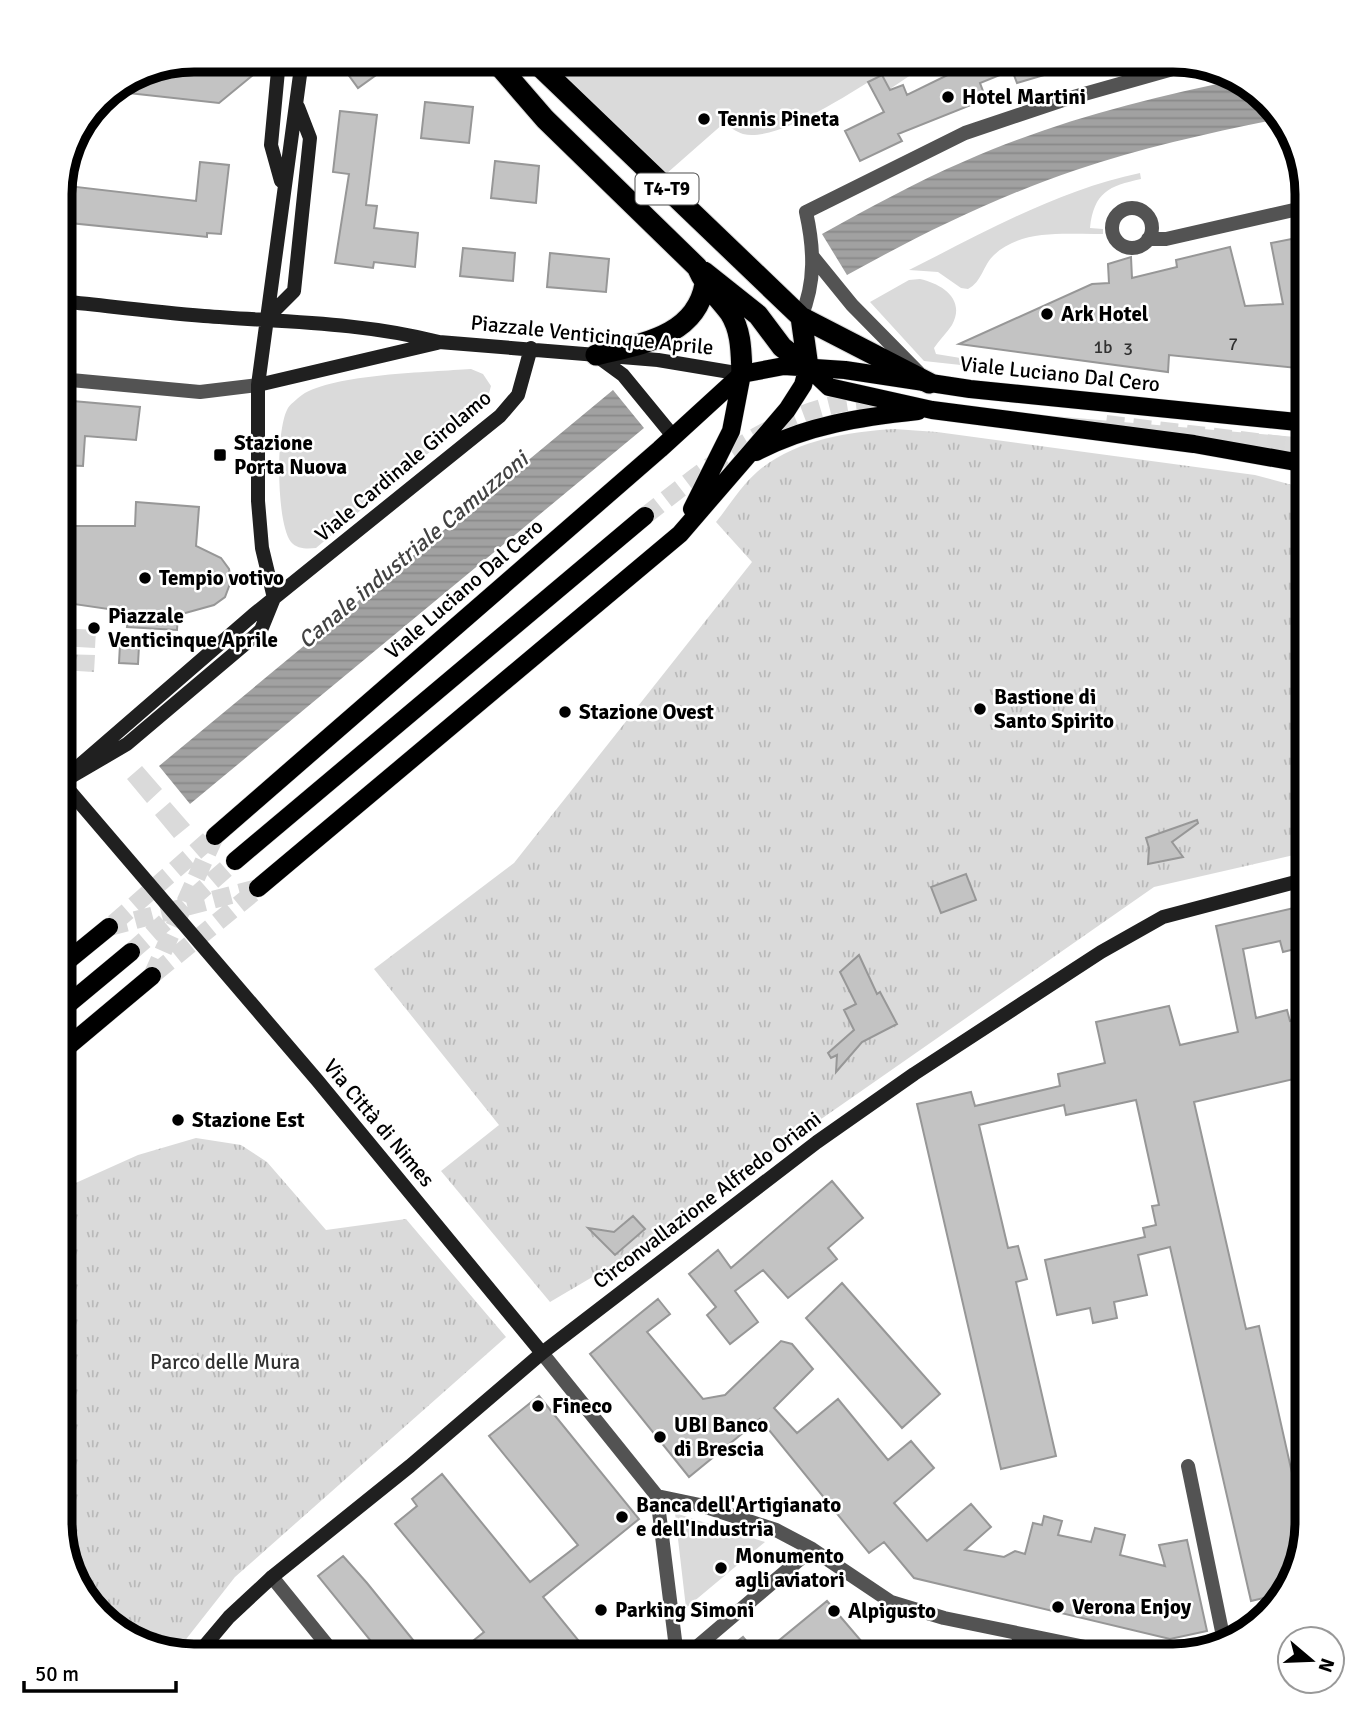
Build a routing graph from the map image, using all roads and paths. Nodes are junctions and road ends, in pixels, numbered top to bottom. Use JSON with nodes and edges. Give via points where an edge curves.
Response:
{"nodes":[{"id":1,"x":278,"y":72,"type":"edge"},
{"id":2,"x":301,"y":72,"type":"edge"},
{"id":3,"x":504,"y":72,"type":"edge"},
{"id":4,"x":546,"y":72,"type":"edge"},
{"id":5,"x":1164,"y":72,"type":"edge"},
{"id":6,"x":298,"y":107,"type":"junction"},
{"id":7,"x":283,"y":186,"type":"junction"},
{"id":8,"x":1295,"y":210,"type":"edge"},
{"id":9,"x":1149,"y":239,"type":"dead end"},
{"id":10,"x":813,"y":257,"type":"junction"},
{"id":11,"x":701,"y":276,"type":"junction"},
{"id":12,"x":72,"y":302,"type":"edge"},
{"id":13,"x":801,"y":317,"type":"junction"},
{"id":14,"x":267,"y":318,"type":"junction"},
{"id":15,"x":439,"y":342,"type":"junction"},
{"id":16,"x":531,"y":348,"type":"junction"},
{"id":17,"x":596,"y":355,"type":"junction"},
{"id":18,"x":808,"y":367,"type":"junction"},
{"id":19,"x":742,"y":374,"type":"junction"},
{"id":20,"x":72,"y":380,"type":"edge"},
{"id":21,"x":929,"y":383,"type":"junction"},
{"id":22,"x":258,"y":386,"type":"junction"},
{"id":23,"x":932,"y":410,"type":"junction"},
{"id":24,"x":1295,"y":422,"type":"edge"},
{"id":25,"x":674,"y":436,"type":"junction"},
{"id":26,"x":747,"y":456,"type":"junction"},
{"id":27,"x":1295,"y":462,"type":"edge"},
{"id":28,"x":645,"y":516,"type":"tunnel mouth"},
{"id":29,"x":680,"y":534,"type":"junction"},
{"id":30,"x":275,"y":598,"type":"junction"},
{"id":31,"x":72,"y":773,"type":"edge"},
{"id":32,"x":72,"y":776,"type":"edge"},
{"id":33,"x":72,"y":794,"type":"edge"},
{"id":34,"x":215,"y":836,"type":"tunnel mouth"},
{"id":35,"x":235,"y":861,"type":"tunnel mouth"},
{"id":36,"x":1295,"y":882,"type":"edge"},
{"id":37,"x":258,"y":888,"type":"tunnel mouth"},
{"id":38,"x":109,"y":927,"type":"tunnel mouth"},
{"id":39,"x":131,"y":952,"type":"tunnel mouth"},
{"id":40,"x":72,"y":957,"type":"edge"},
{"id":41,"x":152,"y":975,"type":"tunnel mouth"},
{"id":42,"x":72,"y":1001,"type":"edge"},
{"id":43,"x":72,"y":1043,"type":"edge"},
{"id":44,"x":541,"y":1353,"type":"junction"},
{"id":45,"x":1188,"y":1466,"type":"dead end"},
{"id":46,"x":657,"y":1496,"type":"junction"},
{"id":47,"x":812,"y":1549,"type":"junction"},
{"id":48,"x":272,"y":1577,"type":"junction"},
{"id":49,"x":1222,"y":1634,"type":"edge"},
{"id":50,"x":1020,"y":1635,"type":"junction"},
{"id":51,"x":207,"y":1644,"type":"edge"},
{"id":52,"x":326,"y":1644,"type":"edge"},
{"id":53,"x":675,"y":1644,"type":"edge"},
{"id":54,"x":701,"y":1644,"type":"edge"},
{"id":55,"x":1018,"y":1644,"type":"edge"},
{"id":56,"x":1065,"y":1644,"type":"edge"}],
"edges":[{"from":1,"to":7,"type":"street","via":[[271,145]]},
{"from":2,"to":6,"type":"street"},
{"from":3,"to":11,"type":"highway","number":"T4-T9"},
{"from":4,"to":13,"type":"highway","number":"T4-T9"},
{"from":5,"to":10,"type":"street","via":[[965,133],[806,212]]},
{"from":6,"to":7,"type":"street"},
{"from":6,"to":14,"type":"street","via":[[310,138],[294,291]]},
{"from":7,"to":14,"type":"street"},
{"from":8,"to":9,"type":"street"},
{"from":10,"to":13,"type":"street","via":[[810,296]]},
{"from":10,"to":21,"type":"street","via":[[852,305]]},
{"from":11,"to":17,"type":"highway","via":[[702,298],[688,323],[642,343]]},
{"from":11,"to":18,"type":"highway","number":"T4-T9","via":[[758,315],[782,347]]},
{"from":11,"to":19,"type":"highway","number":"T4-T9","via":[[730,314],[738,333]]},
{"from":12,"to":14,"type":"street","name":"Piazzale Venticinque Aprile"},
{"from":13,"to":18,"type":"highway"},
{"from":13,"to":21,"type":"highway","number":"T4-T9"},
{"from":14,"to":15,"type":"street","name":"Piazzale Venticinque Aprile"},
{"from":14,"to":22,"type":"street"},
{"from":15,"to":16,"type":"street","name":"Piazzale Venticinque Aprile"},
{"from":15,"to":22,"type":"street","name":"Piazzale Venticinque Aprile"},
{"from":16,"to":17,"type":"street","name":"Piazzale Venticinque Aprile"},
{"from":16,"to":30,"type":"street","name":"Viale Cardinale Girolamo","via":[[518,395],[500,416]]},
{"from":17,"to":19,"type":"street","name":"Piazzale Venticinque Aprile"},
{"from":17,"to":25,"type":"street","via":[[622,375]]},
{"from":18,"to":19,"type":"main road","name":"Viale Luciano Dal Cero","via":[[784,366]]},
{"from":18,"to":21,"type":"main road","name":"Viale Luciano Dal Cero"},
{"from":18,"to":23,"type":"main road","via":[[828,387]]},
{"from":18,"to":26,"type":"main road","via":[[787,410]]},
{"from":19,"to":25,"type":"main road","name":"Viale Luciano Dal Cero"},
{"from":19,"to":29,"type":"main road","via":[[731,431]]},
{"from":20,"to":22,"type":"street","name":"Piazzale Venticinque Aprile","via":[[200,392]]},
{"from":21,"to":24,"type":"main road","name":"Viale Luciano Dal Cero"},
{"from":22,"to":30,"type":"street","via":[[258,501],[262,548]]},
{"from":23,"to":26,"type":"main road","via":[[855,418],[777,441]]},
{"from":23,"to":27,"type":"main road"},
{"from":25,"to":34,"type":"main road","name":"Viale Luciano Dal Cero"},
{"from":26,"to":29,"type":"main road"},
{"from":28,"to":35,"type":"main road"},
{"from":29,"to":37,"type":"main road"},
{"from":30,"to":31,"type":"street","name":"Viale Cardinale Girolamo"},
{"from":30,"to":32,"type":"street","via":[[261,630],[250,640],[127,744]]},
{"from":33,"to":44,"type":"street","name":"Via Città di Nimes","via":[[317,1080]]},
{"from":36,"to":44,"type":"street","name":"Circonvallazione Alfredo Oriani","via":[[1163,917],[1101,952],[817,1142]]},
{"from":38,"to":40,"type":"main road"},
{"from":39,"to":42,"type":"main road"},
{"from":41,"to":43,"type":"main road"},
{"from":44,"to":46,"type":"street","name":"Via Città di Nimes"},
{"from":44,"to":48,"type":"street","name":"Circonvallazione Alfredo Oriani"},
{"from":45,"to":49,"type":"street"},
{"from":46,"to":47,"type":"street","via":[[776,1530]]},
{"from":46,"to":53,"type":"street"},
{"from":47,"to":50,"type":"street","via":[[891,1602]]},
{"from":47,"to":54,"type":"street"},
{"from":48,"to":51,"type":"street","name":"Circonvallazione Alfredo Oriani"},
{"from":48,"to":52,"type":"street"},
{"from":50,"to":55,"type":"street"},
{"from":50,"to":56,"type":"street"}]}
